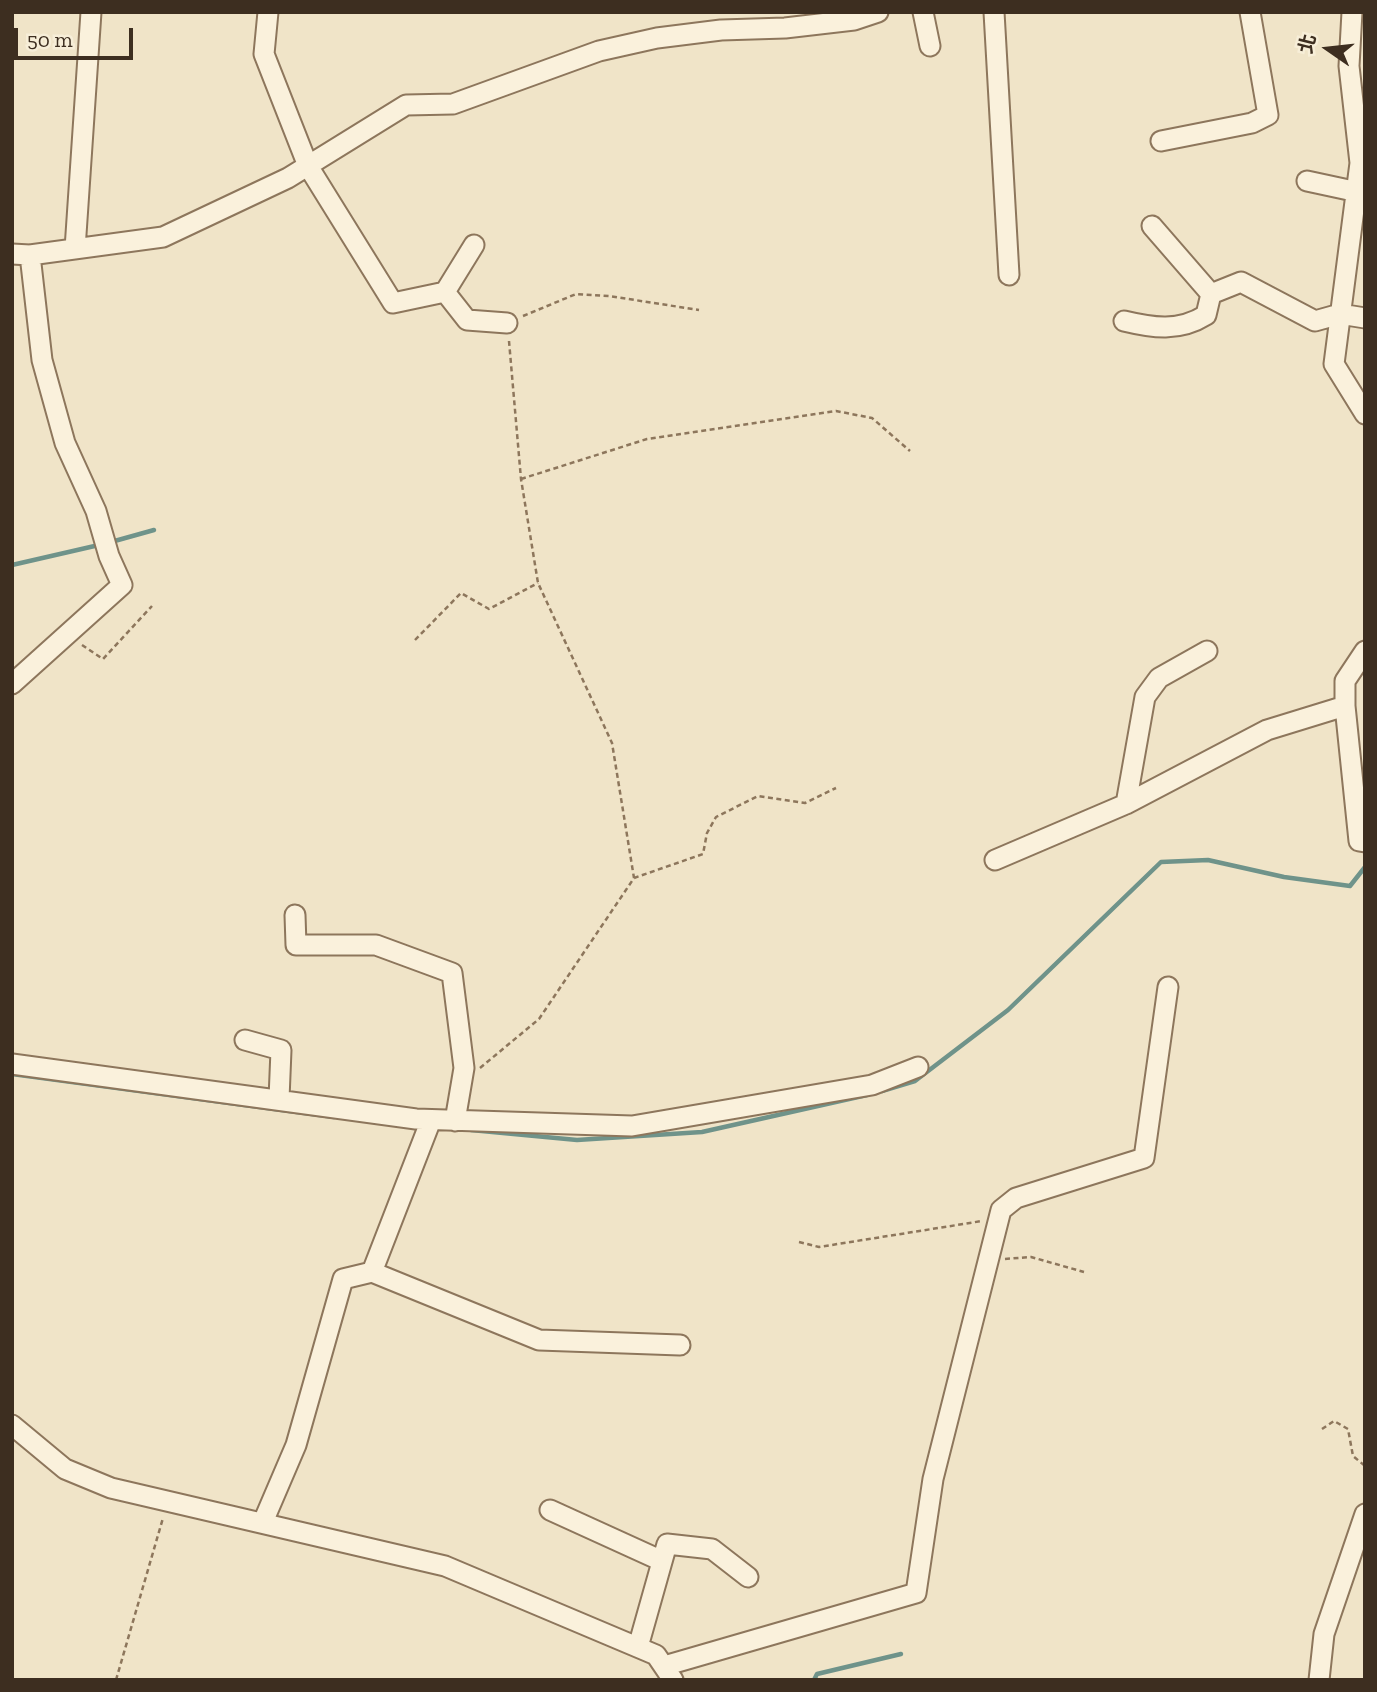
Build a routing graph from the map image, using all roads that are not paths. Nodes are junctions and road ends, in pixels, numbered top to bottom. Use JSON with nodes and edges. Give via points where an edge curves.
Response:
{"nodes":[{"id":1,"x":91,"y":12,"type":"edge"},
{"id":2,"x":268,"y":12,"type":"edge"},
{"id":3,"x":878,"y":12,"type":"edge"},
{"id":4,"x":923,"y":12,"type":"edge"},
{"id":5,"x":994,"y":12,"type":"edge"},
{"id":6,"x":1250,"y":12,"type":"edge"},
{"id":7,"x":1352,"y":12,"type":"edge"},
{"id":8,"x":930,"y":46,"type":"dead end"},
{"id":9,"x":1161,"y":141,"type":"dead end"},
{"id":10,"x":307,"y":166,"type":"junction"},
{"id":11,"x":1307,"y":181,"type":"dead end"},
{"id":12,"x":1358,"y":192,"type":"junction"},
{"id":13,"x":1152,"y":226,"type":"dead end"},
{"id":14,"x":474,"y":245,"type":"dead end"},
{"id":15,"x":75,"y":249,"type":"junction"},
{"id":16,"x":21,"y":255,"type":"edge"},
{"id":17,"x":1009,"y":275,"type":"dead end"},
{"id":18,"x":444,"y":292,"type":"junction"},
{"id":19,"x":1211,"y":294,"type":"junction"},
{"id":20,"x":1340,"y":314,"type":"junction"},
{"id":21,"x":1365,"y":318,"type":"edge"},
{"id":22,"x":1124,"y":321,"type":"dead end"},
{"id":23,"x":507,"y":323,"type":"road end"},
{"id":24,"x":1365,"y":414,"type":"edge"},
{"id":25,"x":1207,"y":651,"type":"dead end"},
{"id":26,"x":1365,"y":651,"type":"edge"},
{"id":27,"x":12,"y":684,"type":"edge"},
{"id":28,"x":1345,"y":706,"type":"junction"},
{"id":29,"x":1126,"y":804,"type":"junction"},
{"id":30,"x":1362,"y":842,"type":"edge"},
{"id":31,"x":995,"y":860,"type":"dead end"},
{"id":32,"x":295,"y":915,"type":"dead end"},
{"id":33,"x":1168,"y":987,"type":"dead end"},
{"id":34,"x":245,"y":1040,"type":"dead end"},
{"id":35,"x":12,"y":1065,"type":"edge"},
{"id":36,"x":918,"y":1067,"type":"dead end"},
{"id":37,"x":279,"y":1100,"type":"junction"},
{"id":38,"x":432,"y":1120,"type":"junction"},
{"id":39,"x":455,"y":1121,"type":"junction"},
{"id":40,"x":372,"y":1272,"type":"junction"},
{"id":41,"x":680,"y":1345,"type":"dead end"},
{"id":42,"x":12,"y":1425,"type":"edge"},
{"id":43,"x":550,"y":1510,"type":"dead end"},
{"id":44,"x":1365,"y":1514,"type":"edge"},
{"id":45,"x":263,"y":1522,"type":"junction"},
{"id":46,"x":663,"y":1560,"type":"junction"},
{"id":47,"x":748,"y":1577,"type":"dead end"},
{"id":48,"x":638,"y":1647,"type":"junction"},
{"id":49,"x":668,"y":1673,"type":"edge"},
{"id":50,"x":1319,"y":1680,"type":"edge"}],
"edges":[{"from":1,"to":15,"type":"street"},
{"from":2,"to":10,"type":"street","via":[[264,54]]},
{"from":3,"to":10,"type":"street","via":[[854,20],[721,30],[599,51],[453,104],[406,105]]},
{"from":4,"to":8,"type":"street"},
{"from":5,"to":17,"type":"street"},
{"from":6,"to":9,"type":"street","via":[[1268,115],[1252,123]]},
{"from":7,"to":12,"type":"street","via":[[1349,66],[1360,163]]},
{"from":10,"to":15,"type":"street","via":[[163,237]]},
{"from":10,"to":18,"type":"street","via":[[393,303]]},
{"from":11,"to":12,"type":"street"},
{"from":12,"to":20,"type":"street"},
{"from":13,"to":19,"type":"street"},
{"from":14,"to":18,"type":"street"},
{"from":15,"to":16,"type":"street"},
{"from":16,"to":27,"type":"street","via":[[62,431],[122,585]]},
{"from":18,"to":23,"type":"street","via":[[467,320]]},
{"from":19,"to":20,"type":"street","via":[[1241,282],[1315,321]]},
{"from":19,"to":22,"type":"street","via":[[1206,315],[1189,326],[1154,328]]},
{"from":20,"to":21,"type":"street"},
{"from":20,"to":24,"type":"street","via":[[1334,365]]},
{"from":25,"to":29,"type":"street","via":[[1159,678],[1145,697]]},
{"from":26,"to":28,"type":"street","via":[[1345,681]]},
{"from":28,"to":29,"type":"street","via":[[1267,730]]},
{"from":28,"to":30,"type":"street"},
{"from":29,"to":31,"type":"street"},
{"from":32,"to":39,"type":"street","via":[[296,944],[376,945],[452,973],[464,1068]]},
{"from":33,"to":49,"type":"street","via":[[1144,1158],[1016,1198],[1001,1210],[933,1479],[916,1592]]},
{"from":34,"to":37,"type":"street","via":[[281,1050]]},
{"from":35,"to":37,"type":"street"},
{"from":36,"to":39,"type":"street","via":[[872,1085],[632,1126]]},
{"from":37,"to":38,"type":"street"},
{"from":38,"to":39,"type":"street"},
{"from":38,"to":40,"type":"street"},
{"from":40,"to":41,"type":"street","via":[[539,1340]]},
{"from":40,"to":45,"type":"street","via":[[344,1279],[296,1445]]},
{"from":42,"to":45,"type":"street","via":[[65,1469],[111,1488]]},
{"from":43,"to":46,"type":"street"},
{"from":44,"to":50,"type":"street","via":[[1324,1634]]},
{"from":45,"to":48,"type":"street","via":[[445,1566]]},
{"from":46,"to":47,"type":"street","via":[[667,1544],[712,1549]]},
{"from":46,"to":48,"type":"street"},
{"from":48,"to":49,"type":"street","via":[[656,1655]]}]}
